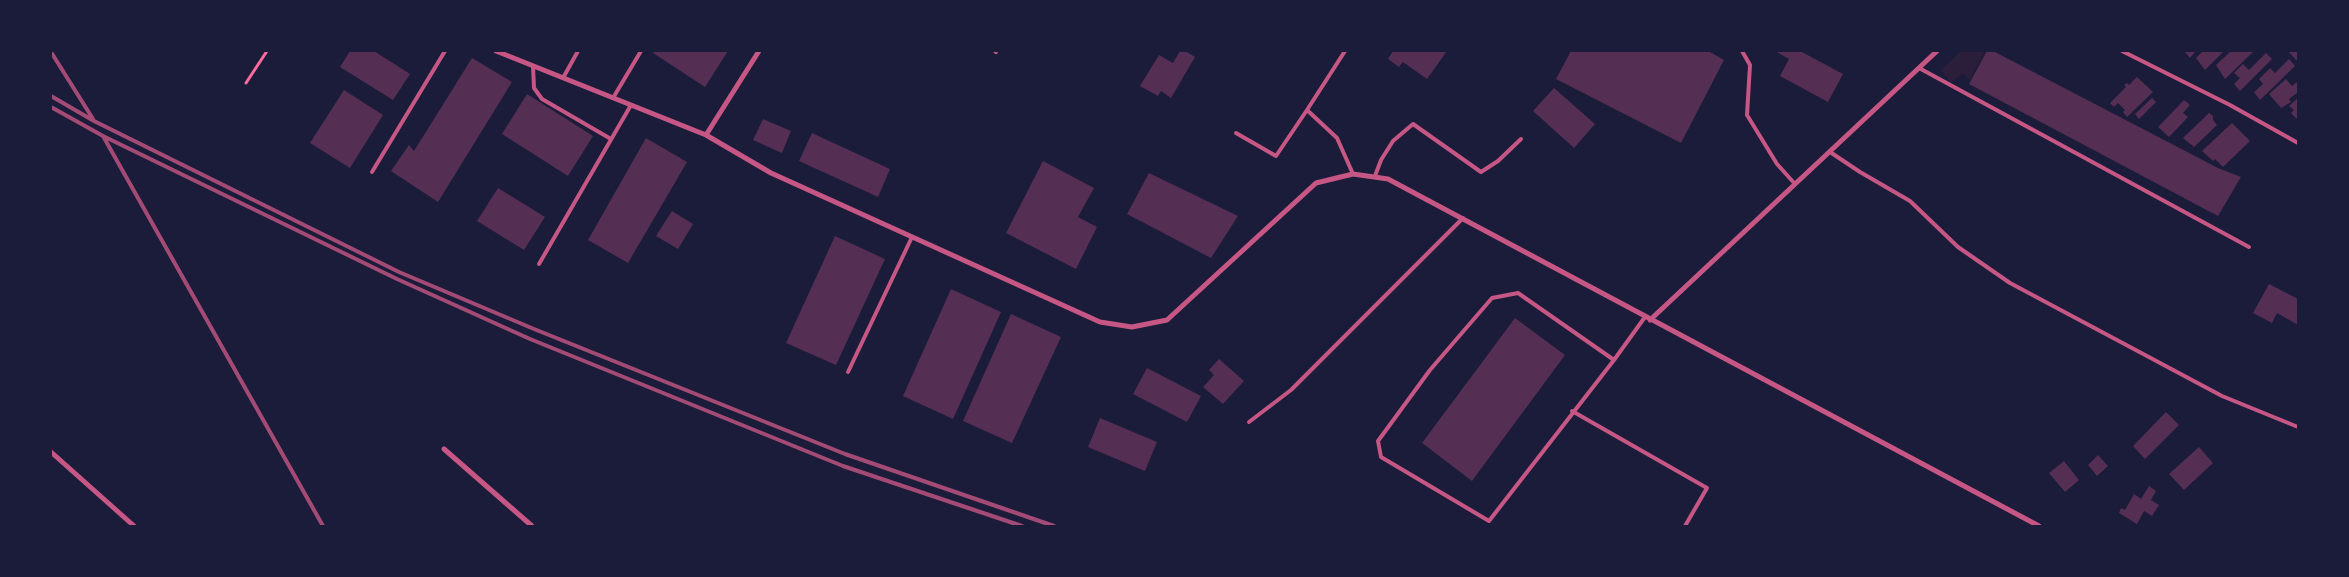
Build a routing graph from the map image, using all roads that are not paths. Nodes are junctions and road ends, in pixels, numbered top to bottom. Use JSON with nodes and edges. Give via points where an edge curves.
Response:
{"nodes":[{"id":1,"x":445,"y":51,"type":"edge"},
{"id":2,"x":496,"y":51,"type":"edge"},
{"id":3,"x":578,"y":51,"type":"edge"},
{"id":4,"x":641,"y":51,"type":"edge"},
{"id":5,"x":759,"y":51,"type":"edge"},
{"id":6,"x":1345,"y":51,"type":"edge"},
{"id":7,"x":1742,"y":51,"type":"edge"},
{"id":8,"x":1937,"y":51,"type":"edge"},
{"id":9,"x":2122,"y":51,"type":"edge"},
{"id":10,"x":533,"y":66,"type":"junction"},
{"id":11,"x":1919,"y":68,"type":"junction"},
{"id":12,"x":563,"y":78,"type":"junction"},
{"id":13,"x":613,"y":98,"type":"junction"},
{"id":14,"x":631,"y":104,"type":"junction"},
{"id":15,"x":1307,"y":110,"type":"junction"},
{"id":16,"x":1236,"y":133,"type":"dead end"},
{"id":17,"x":706,"y":135,"type":"junction"},
{"id":18,"x":611,"y":139,"type":"junction"},
{"id":19,"x":1521,"y":139,"type":"dead end"},
{"id":20,"x":2298,"y":143,"type":"edge"},
{"id":21,"x":1830,"y":152,"type":"junction"},
{"id":22,"x":372,"y":172,"type":"dead end"},
{"id":23,"x":1353,"y":174,"type":"junction"},
{"id":24,"x":1375,"y":176,"type":"junction"},
{"id":25,"x":1795,"y":184,"type":"junction"},
{"id":26,"x":1463,"y":218,"type":"junction"},
{"id":27,"x":912,"y":237,"type":"junction"},
{"id":28,"x":2249,"y":247,"type":"dead end"},
{"id":29,"x":539,"y":264,"type":"dead end"},
{"id":30,"x":1645,"y":317,"type":"junction"},
{"id":31,"x":1650,"y":320,"type":"junction"},
{"id":32,"x":1614,"y":360,"type":"junction"},
{"id":33,"x":848,"y":372,"type":"dead end"},
{"id":34,"x":1572,"y":412,"type":"junction"},
{"id":35,"x":1249,"y":422,"type":"dead end"},
{"id":36,"x":2298,"y":427,"type":"edge"},
{"id":37,"x":444,"y":449,"type":"dead end"},
{"id":38,"x":51,"y":452,"type":"edge"},
{"id":39,"x":1489,"y":521,"type":"junction"},
{"id":40,"x":134,"y":526,"type":"edge"},
{"id":41,"x":532,"y":526,"type":"edge"},
{"id":42,"x":1494,"y":526,"type":"edge"},
{"id":43,"x":1685,"y":526,"type":"edge"},
{"id":44,"x":2039,"y":526,"type":"edge"}],
"edges":[{"from":1,"to":22,"type":"lane"},
{"from":2,"to":10,"type":"street"},
{"from":3,"to":12,"type":"lane"},
{"from":4,"to":13,"type":"lane"},
{"from":5,"to":17,"type":"street"},
{"from":6,"to":15,"type":"lane"},
{"from":7,"to":25,"type":"lane","via":[[1750,65],[1747,115],[1777,164]]},
{"from":8,"to":11,"type":"street"},
{"from":9,"to":20,"type":"lane"},
{"from":10,"to":12,"type":"street"},
{"from":10,"to":18,"type":"lane","via":[[534,88],[542,99]]},
{"from":11,"to":21,"type":"street"},
{"from":11,"to":28,"type":"lane"},
{"from":12,"to":13,"type":"street"},
{"from":13,"to":14,"type":"street"},
{"from":14,"to":17,"type":"street"},
{"from":14,"to":18,"type":"lane"},
{"from":15,"to":16,"type":"lane","via":[[1276,156]]},
{"from":15,"to":23,"type":"lane","via":[[1337,138]]},
{"from":17,"to":27,"type":"street","via":[[771,173]]},
{"from":18,"to":29,"type":"lane"},
{"from":19,"to":24,"type":"lane","via":[[1481,172],[1413,124],[1393,141]]},
{"from":21,"to":25,"type":"street"},
{"from":21,"to":36,"type":"lane","via":[[1910,201],[1958,246],[2010,283],[2222,396]]},
{"from":23,"to":24,"type":"street"},
{"from":23,"to":27,"type":"street","via":[[1316,182],[1167,320],[1132,326],[1100,322]]},
{"from":24,"to":26,"type":"street","via":[[1388,178]]},
{"from":25,"to":31,"type":"street"},
{"from":26,"to":30,"type":"street"},
{"from":26,"to":35,"type":"lane","via":[[1291,390]]},
{"from":27,"to":33,"type":"lane"},
{"from":30,"to":31,"type":"street"},
{"from":30,"to":32,"type":"lane"},
{"from":31,"to":44,"type":"street"},
{"from":32,"to":34,"type":"lane"},
{"from":32,"to":39,"type":"lane","via":[[1518,293],[1492,298],[1430,370],[1378,441],[1381,457]]},
{"from":34,"to":39,"type":"lane"},
{"from":34,"to":43,"type":"lane","via":[[1707,488]]},
{"from":37,"to":41,"type":"street"},
{"from":38,"to":40,"type":"street"},
{"from":39,"to":42,"type":"lane"}]}
